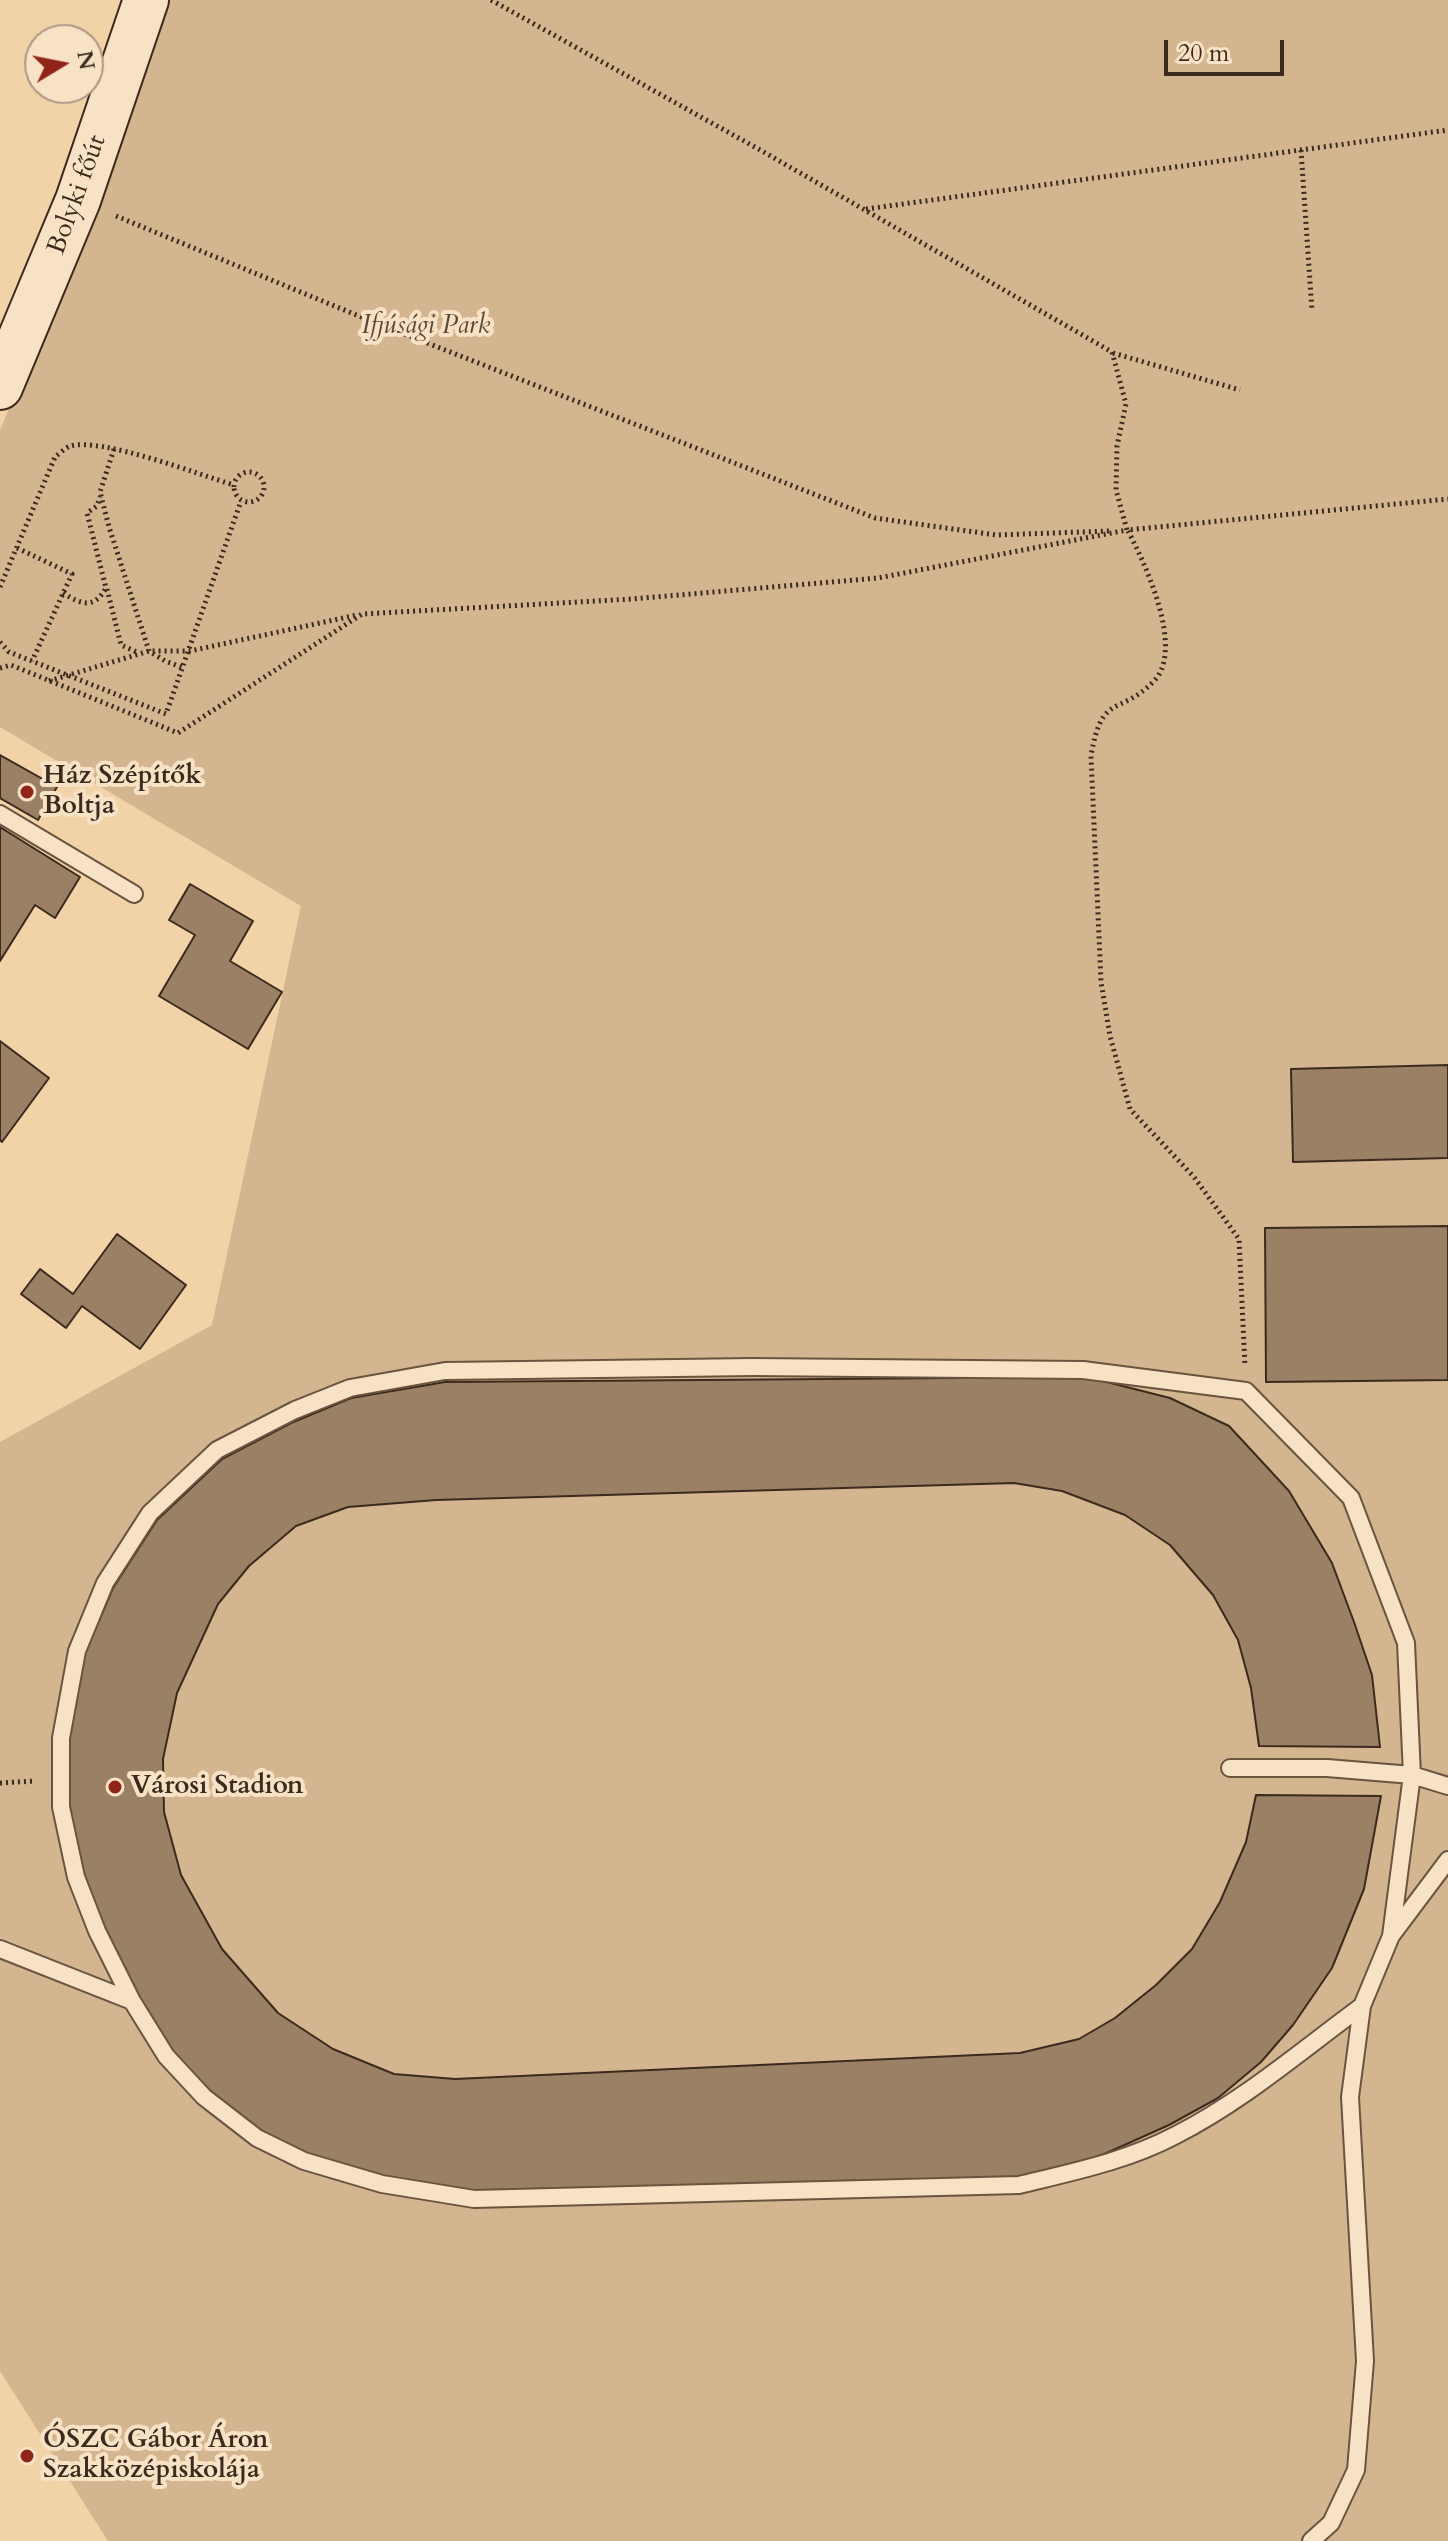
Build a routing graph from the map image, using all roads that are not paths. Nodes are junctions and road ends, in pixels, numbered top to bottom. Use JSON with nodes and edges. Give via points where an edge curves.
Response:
{"nodes":[{"id":1,"x":146,"y":0,"type":"edge"},
{"id":2,"x":0,"y":387,"type":"edge"},
{"id":3,"x":0,"y":814,"type":"edge"},
{"id":4,"x":134,"y":894,"type":"dead end"},
{"id":5,"x":1230,"y":1768,"type":"dead end"},
{"id":6,"x":1412,"y":1775,"type":"junction"},
{"id":7,"x":1448,"y":1786,"type":"edge"},
{"id":8,"x":1448,"y":1860,"type":"edge"},
{"id":9,"x":1391,"y":1936,"type":"junction"},
{"id":10,"x":0,"y":1949,"type":"edge"},
{"id":11,"x":132,"y":2001,"type":"junction"},
{"id":12,"x":1362,"y":2006,"type":"junction"},
{"id":13,"x":1311,"y":2541,"type":"edge"}],
"edges":[{"from":1,"to":2,"type":"main road","name":"Bolyki főút","via":[[78,200]]},
{"from":3,"to":4,"type":"lane"},
{"from":5,"to":6,"type":"lane"},
{"from":6,"to":7,"type":"lane"},
{"from":6,"to":9,"type":"lane"},
{"from":6,"to":11,"type":"lane","via":[[1406,1643],[1351,1498],[1246,1391],[1083,1370],[445,1371],[350,1388],[217,1450],[150,1513],[105,1583],[77,1651],[61,1738],[61,1807],[76,1877]]},
{"from":8,"to":9,"type":"lane"},
{"from":9,"to":12,"type":"lane"},
{"from":10,"to":11,"type":"lane"},
{"from":11,"to":12,"type":"lane","via":[[166,2056],[204,2097],[257,2138],[304,2161],[382,2184],[474,2199],[1019,2185],[1104,2165],[1175,2136],[1223,2108]]},
{"from":12,"to":13,"type":"lane","via":[[1350,2097],[1365,2361],[1356,2470],[1331,2523]]}]}
